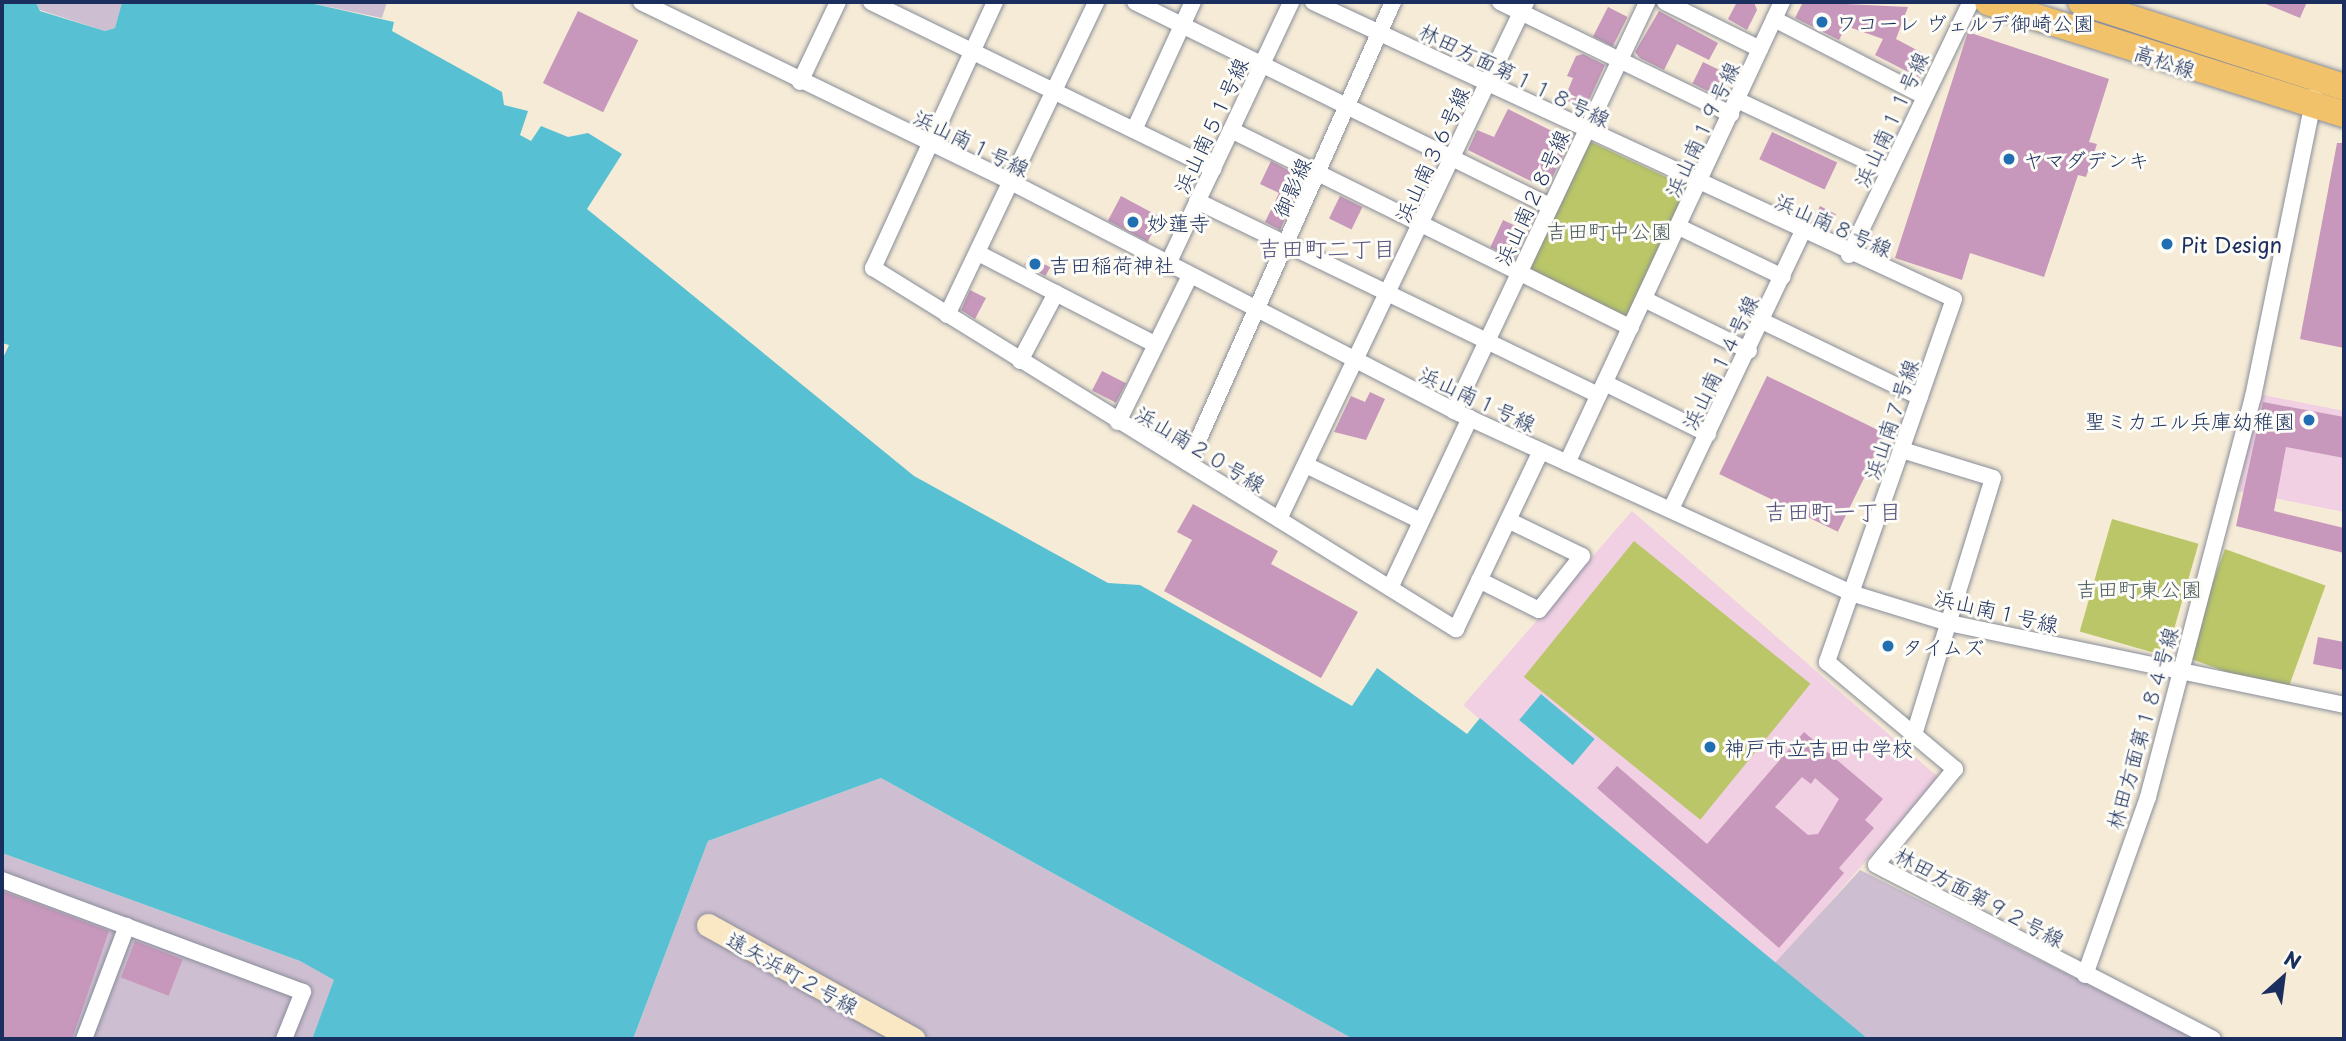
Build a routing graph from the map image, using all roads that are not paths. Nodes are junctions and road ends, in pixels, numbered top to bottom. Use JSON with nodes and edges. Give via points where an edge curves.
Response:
{"nodes":[{"id":1,"x":641,"y":2,"type":"edge"},
{"id":2,"x":838,"y":2,"type":"edge"},
{"id":3,"x":871,"y":2,"type":"edge"},
{"id":4,"x":995,"y":2,"type":"edge"},
{"id":5,"x":1096,"y":2,"type":"edge"},
{"id":6,"x":1135,"y":2,"type":"edge"},
{"id":7,"x":1193,"y":2,"type":"edge"},
{"id":8,"x":1291,"y":2,"type":"edge"},
{"id":9,"x":1313,"y":2,"type":"edge"},
{"id":10,"x":1393,"y":2,"type":"edge"},
{"id":11,"x":1500,"y":2,"type":"edge"},
{"id":12,"x":1647,"y":2,"type":"edge"},
{"id":13,"x":1665,"y":2,"type":"edge"},
{"id":14,"x":1782,"y":2,"type":"edge"},
{"id":15,"x":1971,"y":2,"type":"edge"},
{"id":16,"x":1988,"y":2,"type":"edge"},
{"id":17,"x":2081,"y":2,"type":"edge"},
{"id":18,"x":1524,"y":7,"type":"edge"},
{"id":19,"x":667,"y":8,"type":"edge"},
{"id":20,"x":1774,"y":19,"type":"junction"},
{"id":21,"x":1183,"y":25,"type":"junction"},
{"id":22,"x":1379,"y":32,"type":"junction"},
{"id":23,"x":1760,"y":49,"type":"junction"},
{"id":24,"x":975,"y":52,"type":"junction"},
{"id":25,"x":1619,"y":60,"type":"junction"},
{"id":26,"x":1262,"y":64,"type":"junction"},
{"id":27,"x":2317,"y":80,"type":"junction"},
{"id":28,"x":800,"y":82,"type":"junction"},
{"id":29,"x":1487,"y":83,"type":"junction"},
{"id":30,"x":2344,"y":87,"type":"edge"},
{"id":31,"x":1055,"y":91,"type":"junction"},
{"id":32,"x":1923,"y":96,"type":"junction"},
{"id":33,"x":2312,"y":106,"type":"junction"},
{"id":34,"x":1349,"y":107,"type":"junction"},
{"id":35,"x":1734,"y":107,"type":"junction"},
{"id":36,"x":2344,"y":114,"type":"edge"},
{"id":37,"x":1134,"y":130,"type":"junction"},
{"id":38,"x":1231,"y":130,"type":"junction"},
{"id":39,"x":1586,"y":131,"type":"junction"},
{"id":40,"x":932,"y":146,"type":"junction"},
{"id":41,"x":1452,"y":158,"type":"junction"},
{"id":42,"x":1213,"y":169,"type":"junction"},
{"id":43,"x":1888,"y":171,"type":"junction"},
{"id":44,"x":1319,"y":174,"type":"junction"},
{"id":45,"x":1013,"y":183,"type":"junction"},
{"id":46,"x":1698,"y":186,"type":"junction"},
{"id":47,"x":1197,"y":201,"type":"junction"},
{"id":48,"x":1550,"y":206,"type":"junction"},
{"id":49,"x":1421,"y":224,"type":"junction"},
{"id":50,"x":1679,"y":227,"type":"junction"},
{"id":51,"x":1802,"y":233,"type":"junction"},
{"id":52,"x":1288,"y":244,"type":"junction"},
{"id":53,"x":978,"y":253,"type":"junction"},
{"id":54,"x":1849,"y":255,"type":"junction"},
{"id":55,"x":1167,"y":266,"type":"junction"},
{"id":56,"x":1519,"y":273,"type":"junction"},
{"id":57,"x":1783,"y":277,"type":"junction"},
{"id":58,"x":1189,"y":278,"type":"junction"},
{"id":59,"x":1389,"y":291,"type":"junction"},
{"id":60,"x":1055,"y":293,"type":"junction"},
{"id":61,"x":1644,"y":299,"type":"junction"},
{"id":62,"x":1954,"y":299,"type":"joint"},
{"id":63,"x":947,"y":315,"type":"junction"},
{"id":64,"x":1258,"y":315,"type":"junction"},
{"id":65,"x":1764,"y":322,"type":"junction"},
{"id":66,"x":1631,"y":328,"type":"junction"},
{"id":67,"x":1488,"y":340,"type":"junction"},
{"id":68,"x":1156,"y":345,"type":"junction"},
{"id":69,"x":1749,"y":351,"type":"junction"},
{"id":70,"x":1020,"y":361,"type":"junction"},
{"id":71,"x":1355,"y":362,"type":"junction"},
{"id":72,"x":1602,"y":389,"type":"junction"},
{"id":73,"x":1920,"y":397,"type":"junction"},
{"id":74,"x":1462,"y":415,"type":"junction"},
{"id":75,"x":1118,"y":422,"type":"junction"},
{"id":76,"x":1708,"y":433,"type":"junction"},
{"id":77,"x":1902,"y":450,"type":"junction"},
{"id":78,"x":1541,"y":451,"type":"junction"},
{"id":79,"x":1188,"y":463,"type":"junction"},
{"id":80,"x":1567,"y":463,"type":"junction"},
{"id":81,"x":1306,"y":465,"type":"junction"},
{"id":82,"x":1671,"y":509,"type":"junction"},
{"id":83,"x":1279,"y":519,"type":"junction"},
{"id":84,"x":1508,"y":520,"type":"junction"},
{"id":85,"x":1421,"y":521,"type":"junction"},
{"id":86,"x":1479,"y":580,"type":"junction"},
{"id":87,"x":1390,"y":588,"type":"junction"},
{"id":88,"x":1854,"y":594,"type":"junction"},
{"id":89,"x":1949,"y":623,"type":"junction"},
{"id":90,"x":1827,"y":662,"type":"joint"},
{"id":91,"x":2179,"y":671,"type":"junction"},
{"id":92,"x":2344,"y":705,"type":"edge"},
{"id":93,"x":1914,"y":734,"type":"junction"},
{"id":94,"x":2,"y":880,"type":"edge"},
{"id":95,"x":708,"y":925,"type":"dead end"},
{"id":96,"x":127,"y":926,"type":"junction"},
{"id":97,"x":2085,"y":975,"type":"junction"},
{"id":98,"x":84,"y":1039,"type":"edge"},
{"id":99,"x":284,"y":1039,"type":"edge"},
{"id":100,"x":914,"y":1039,"type":"edge"},
{"id":101,"x":2213,"y":1039,"type":"edge"}],
"edges":[{"from":1,"to":19,"type":"street","name":"浜山南１号線"},
{"from":2,"to":28,"type":"street"},
{"from":3,"to":24,"type":"street"},
{"from":4,"to":24,"type":"street"},
{"from":5,"to":31,"type":"street"},
{"from":6,"to":21,"type":"street"},
{"from":7,"to":21,"type":"street"},
{"from":8,"to":26,"type":"street","name":"浜山南５１号線"},
{"from":9,"to":22,"type":"street","name":"林田方面第１１８号線"},
{"from":10,"to":22,"type":"street","name":"御影線"},
{"from":11,"to":18,"type":"street"},
{"from":12,"to":25,"type":"street","name":"浜山南２８号線"},
{"from":13,"to":23,"type":"street"},
{"from":14,"to":20,"type":"street","name":"浜山南１９号線"},
{"from":15,"to":32,"type":"street","name":"浜山南１１号線"},
{"from":16,"to":33,"type":"main road","name":"高松線"},
{"from":17,"to":27,"type":"main road","name":"高松線"},
{"from":18,"to":25,"type":"street"},
{"from":18,"to":29,"type":"street","name":"浜山南３６号線"},
{"from":19,"to":28,"type":"street","name":"浜山南１号線"},
{"from":20,"to":23,"type":"street","name":"浜山南１９号線"},
{"from":20,"to":32,"type":"street"},
{"from":21,"to":26,"type":"street"},
{"from":21,"to":37,"type":"street"},
{"from":22,"to":29,"type":"street","name":"林田方面第１１８号線"},
{"from":22,"to":34,"type":"street","name":"御影線"},
{"from":23,"to":35,"type":"street","name":"浜山南１９号線"},
{"from":24,"to":31,"type":"street"},
{"from":24,"to":40,"type":"street"},
{"from":25,"to":35,"type":"street"},
{"from":25,"to":39,"type":"street","name":"浜山南２８号線"},
{"from":26,"to":34,"type":"street"},
{"from":26,"to":38,"type":"street","name":"浜山南５１号線"},
{"from":27,"to":30,"type":"main road","name":"高松線"},
{"from":27,"to":33,"type":"street","name":"林田方面第１８４号線"},
{"from":28,"to":40,"type":"street","name":"浜山南１号線"},
{"from":29,"to":39,"type":"street","name":"林田方面第１１８号線"},
{"from":29,"to":41,"type":"street","name":"浜山南３６号線"},
{"from":31,"to":37,"type":"street"},
{"from":31,"to":45,"type":"street"},
{"from":32,"to":43,"type":"street","name":"浜山南１１号線"},
{"from":33,"to":36,"type":"main road","name":"高松線"},
{"from":33,"to":91,"type":"street","name":"林田方面第１８４号線","via":[[2273,315]]},
{"from":34,"to":41,"type":"street"},
{"from":34,"to":44,"type":"street","name":"御影線"},
{"from":35,"to":43,"type":"street"},
{"from":35,"to":46,"type":"street","name":"浜山南１９号線"},
{"from":37,"to":42,"type":"street"},
{"from":38,"to":42,"type":"street","name":"浜山南５１号線"},
{"from":38,"to":44,"type":"street"},
{"from":39,"to":46,"type":"street","name":"林田方面第１１８号線"},
{"from":39,"to":48,"type":"street","name":"浜山南２８号線"},
{"from":40,"to":45,"type":"street","name":"浜山南１号線"},
{"from":40,"to":63,"type":"street","name":"浜山南２０号線","via":[[873,268]]},
{"from":41,"to":48,"type":"street"},
{"from":41,"to":49,"type":"street","name":"浜山南３６号線"},
{"from":42,"to":47,"type":"street","name":"浜山南５１号線"},
{"from":43,"to":54,"type":"street","name":"浜山南１１号線"},
{"from":44,"to":49,"type":"street"},
{"from":44,"to":52,"type":"street","name":"御影線"},
{"from":45,"to":53,"type":"street"},
{"from":45,"to":55,"type":"street","name":"浜山南１号線"},
{"from":46,"to":50,"type":"street","name":"浜山南１９号線"},
{"from":46,"to":51,"type":"street","name":"浜山南８号線"},
{"from":47,"to":52,"type":"street"},
{"from":47,"to":55,"type":"street","name":"浜山南５１号線"},
{"from":48,"to":56,"type":"street","name":"浜山南２８号線"},
{"from":49,"to":56,"type":"street"},
{"from":49,"to":59,"type":"street","name":"浜山南３６号線"},
{"from":50,"to":57,"type":"street"},
{"from":50,"to":61,"type":"street","name":"浜山南１９号線"},
{"from":51,"to":54,"type":"street","name":"浜山南８号線"},
{"from":51,"to":57,"type":"street","name":"浜山南１４号線"},
{"from":52,"to":59,"type":"street"},
{"from":52,"to":64,"type":"street","name":"御影線"},
{"from":53,"to":60,"type":"street"},
{"from":53,"to":63,"type":"street"},
{"from":54,"to":62,"type":"street","name":"浜山南８号線"},
{"from":55,"to":58,"type":"street","name":"浜山南１号線"},
{"from":56,"to":66,"type":"street"},
{"from":56,"to":67,"type":"street","name":"浜山南２８号線"},
{"from":57,"to":65,"type":"street","name":"浜山南１４号線"},
{"from":58,"to":64,"type":"street","name":"浜山南１号線"},
{"from":58,"to":68,"type":"street"},
{"from":59,"to":67,"type":"street"},
{"from":59,"to":71,"type":"street","name":"浜山南３６号線"},
{"from":60,"to":68,"type":"street"},
{"from":60,"to":70,"type":"street"},
{"from":61,"to":66,"type":"street","name":"浜山南１９号線"},
{"from":61,"to":69,"type":"street"},
{"from":62,"to":73,"type":"street","name":"浜山南７号線"},
{"from":63,"to":70,"type":"street","name":"浜山南２０号線"},
{"from":64,"to":71,"type":"street","name":"浜山南１号線"},
{"from":64,"to":79,"type":"street","name":"御影線"},
{"from":65,"to":69,"type":"street","name":"浜山南１４号線"},
{"from":65,"to":73,"type":"street"},
{"from":66,"to":72,"type":"street","name":"浜山南１９号線"},
{"from":67,"to":72,"type":"street"},
{"from":67,"to":74,"type":"street","name":"浜山南２８号線"},
{"from":68,"to":75,"type":"street"},
{"from":69,"to":76,"type":"street","name":"浜山南１４号線"},
{"from":70,"to":75,"type":"street","name":"浜山南２０号線"},
{"from":71,"to":74,"type":"street","name":"浜山南１号線"},
{"from":71,"to":81,"type":"street","name":"浜山南３６号線"},
{"from":72,"to":76,"type":"street"},
{"from":72,"to":80,"type":"street","name":"浜山南１９号線"},
{"from":73,"to":77,"type":"street","name":"浜山南７号線"},
{"from":74,"to":78,"type":"street","name":"浜山南１号線"},
{"from":74,"to":85,"type":"street","name":"浜山南２８号線"},
{"from":75,"to":79,"type":"street","name":"浜山南２０号線"},
{"from":76,"to":82,"type":"street","name":"浜山南１４号線"},
{"from":77,"to":88,"type":"street","name":"浜山南７号線"},
{"from":77,"to":89,"type":"street","via":[[1993,478]]},
{"from":78,"to":80,"type":"street","name":"浜山南１号線"},
{"from":78,"to":84,"type":"street","name":"浜山南２０号線"},
{"from":79,"to":83,"type":"street","name":"浜山南２０号線"},
{"from":80,"to":82,"type":"street","name":"浜山南１号線"},
{"from":81,"to":83,"type":"street","name":"浜山南３６号線"},
{"from":81,"to":85,"type":"street"},
{"from":82,"to":88,"type":"street","name":"浜山南１号線"},
{"from":83,"to":87,"type":"street","name":"浜山南２０号線"},
{"from":84,"to":86,"type":"street","name":"浜山南２０号線"},
{"from":84,"to":86,"type":"street","via":[[1582,556],[1539,610]]},
{"from":85,"to":87,"type":"street","name":"浜山南２８号線"},
{"from":86,"to":87,"type":"street","name":"浜山南２０号線","via":[[1456,629]]},
{"from":88,"to":89,"type":"street","name":"浜山南１号線"},
{"from":88,"to":90,"type":"street","name":"浜山南７号線"},
{"from":89,"to":91,"type":"street","name":"浜山南１号線"},
{"from":89,"to":93,"type":"street"},
{"from":90,"to":93,"type":"street","name":"林田方面第９２号線"},
{"from":91,"to":92,"type":"street","name":"浜山南１号線"},
{"from":91,"to":97,"type":"street","name":"林田方面第１８４号線","via":[[2147,797]]},
{"from":93,"to":97,"type":"street","name":"林田方面第９２号線","via":[[1955,769],[1876,865]]},
{"from":94,"to":96,"type":"street"},
{"from":95,"to":100,"type":"street","name":"遠矢浜町２号線"},
{"from":96,"to":98,"type":"street"},
{"from":96,"to":99,"type":"street","via":[[303,992]]},
{"from":97,"to":101,"type":"street","name":"林田方面第９２号線"}]}
